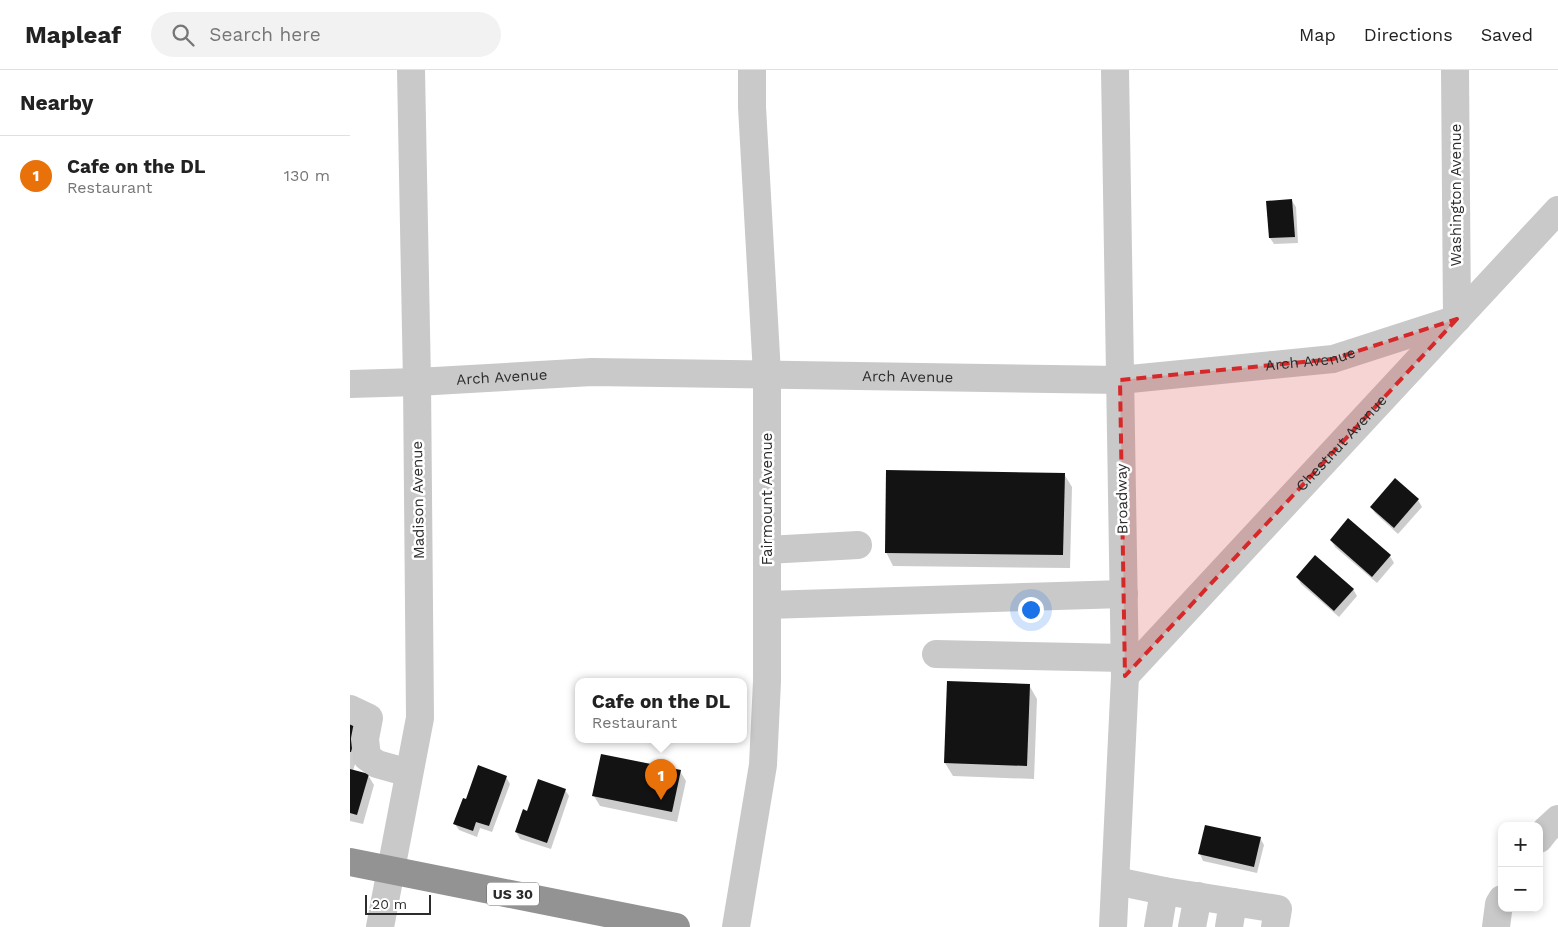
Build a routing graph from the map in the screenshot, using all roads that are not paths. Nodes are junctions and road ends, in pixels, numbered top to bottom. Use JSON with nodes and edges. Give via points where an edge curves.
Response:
{"nodes":[{"id":1,"x":411,"y":70,"type":"edge"},
{"id":2,"x":752,"y":70,"type":"edge"},
{"id":3,"x":1115,"y":70,"type":"edge"},
{"id":4,"x":1455,"y":70,"type":"edge"},
{"id":5,"x":1558,"y":210,"type":"edge"},
{"id":6,"x":1457,"y":319,"type":"junction"},
{"id":7,"x":767,"y":374,"type":"junction"},
{"id":8,"x":1120,"y":380,"type":"junction"},
{"id":9,"x":416,"y":382,"type":"junction"},
{"id":10,"x":350,"y":384,"type":"edge"},
{"id":11,"x":858,"y":545,"type":"dead end"},
{"id":12,"x":767,"y":550,"type":"junction"},
{"id":13,"x":1124,"y":594,"type":"junction"},
{"id":14,"x":767,"y":605,"type":"junction"},
{"id":15,"x":936,"y":654,"type":"dead end"},
{"id":16,"x":1125,"y":667,"type":"junction"},
{"id":17,"x":350,"y":709,"type":"edge"},
{"id":18,"x":409,"y":773,"type":"junction"},
{"id":19,"x":1558,"y":819,"type":"edge"},
{"id":20,"x":1543,"y":834,"type":"edge"},
{"id":21,"x":350,"y":862,"type":"edge"},
{"id":22,"x":390,"y":870,"type":"junction"},
{"id":23,"x":1116,"y":881,"type":"junction"},
{"id":24,"x":1164,"y":891,"type":"junction"},
{"id":25,"x":1198,"y":896,"type":"junction"},
{"id":26,"x":1498,"y":912,"type":"edge"},
{"id":27,"x":1231,"y":914,"type":"edge"},
{"id":28,"x":380,"y":927,"type":"edge"},
{"id":29,"x":676,"y":927,"type":"edge"},
{"id":30,"x":736,"y":927,"type":"edge"},
{"id":31,"x":1113,"y":927,"type":"edge"},
{"id":32,"x":1158,"y":927,"type":"edge"},
{"id":33,"x":1192,"y":927,"type":"edge"},
{"id":34,"x":1275,"y":927,"type":"edge"},
{"id":35,"x":1496,"y":927,"type":"edge"}],
"edges":[{"from":1,"to":9,"type":"street","name":"Madison Avenue"},
{"from":2,"to":7,"type":"street","name":"Fairmount Avenue"},
{"from":3,"to":8,"type":"street","name":"Broadway"},
{"from":4,"to":6,"type":"street","name":"Washington Avenue"},
{"from":5,"to":6,"type":"street","name":"Chestnut Avenue"},
{"from":6,"to":8,"type":"street","name":"Arch Avenue","via":[[1333,359]]},
{"from":6,"to":16,"type":"street","name":"Chestnut Avenue"},
{"from":7,"to":8,"type":"street","name":"Arch Avenue"},
{"from":7,"to":9,"type":"street","name":"Arch Avenue","via":[[592,372]]},
{"from":7,"to":12,"type":"street","name":"Fairmount Avenue"},
{"from":8,"to":13,"type":"street","name":"Broadway"},
{"from":9,"to":10,"type":"street","name":"Arch Avenue"},
{"from":9,"to":18,"type":"street","name":"Madison Avenue","via":[[420,718]]},
{"from":11,"to":12,"type":"street"},
{"from":12,"to":14,"type":"street","name":"Fairmount Avenue"},
{"from":13,"to":14,"type":"street"},
{"from":13,"to":16,"type":"street","name":"Broadway"},
{"from":14,"to":30,"type":"street","name":"Fairmount Avenue","via":[[763,765]]},
{"from":15,"to":16,"type":"street"},
{"from":16,"to":23,"type":"street","name":"Broadway"},
{"from":17,"to":18,"type":"street","via":[[369,718],[364,738],[367,757],[377,764]]},
{"from":18,"to":22,"type":"street","name":"Madison Avenue"},
{"from":19,"to":20,"type":"street"},
{"from":21,"to":22,"type":"highway","number":"US 30"},
{"from":22,"to":28,"type":"street","name":"Madison Avenue"},
{"from":22,"to":29,"type":"highway","number":"US 30"},
{"from":23,"to":24,"type":"street"},
{"from":23,"to":31,"type":"street","name":"Broadway"},
{"from":24,"to":25,"type":"street"},
{"from":24,"to":32,"type":"street"},
{"from":25,"to":27,"type":"street"},
{"from":25,"to":33,"type":"street"},
{"from":26,"to":35,"type":"street"},
{"from":27,"to":34,"type":"street","via":[[1278,909]]}]}
